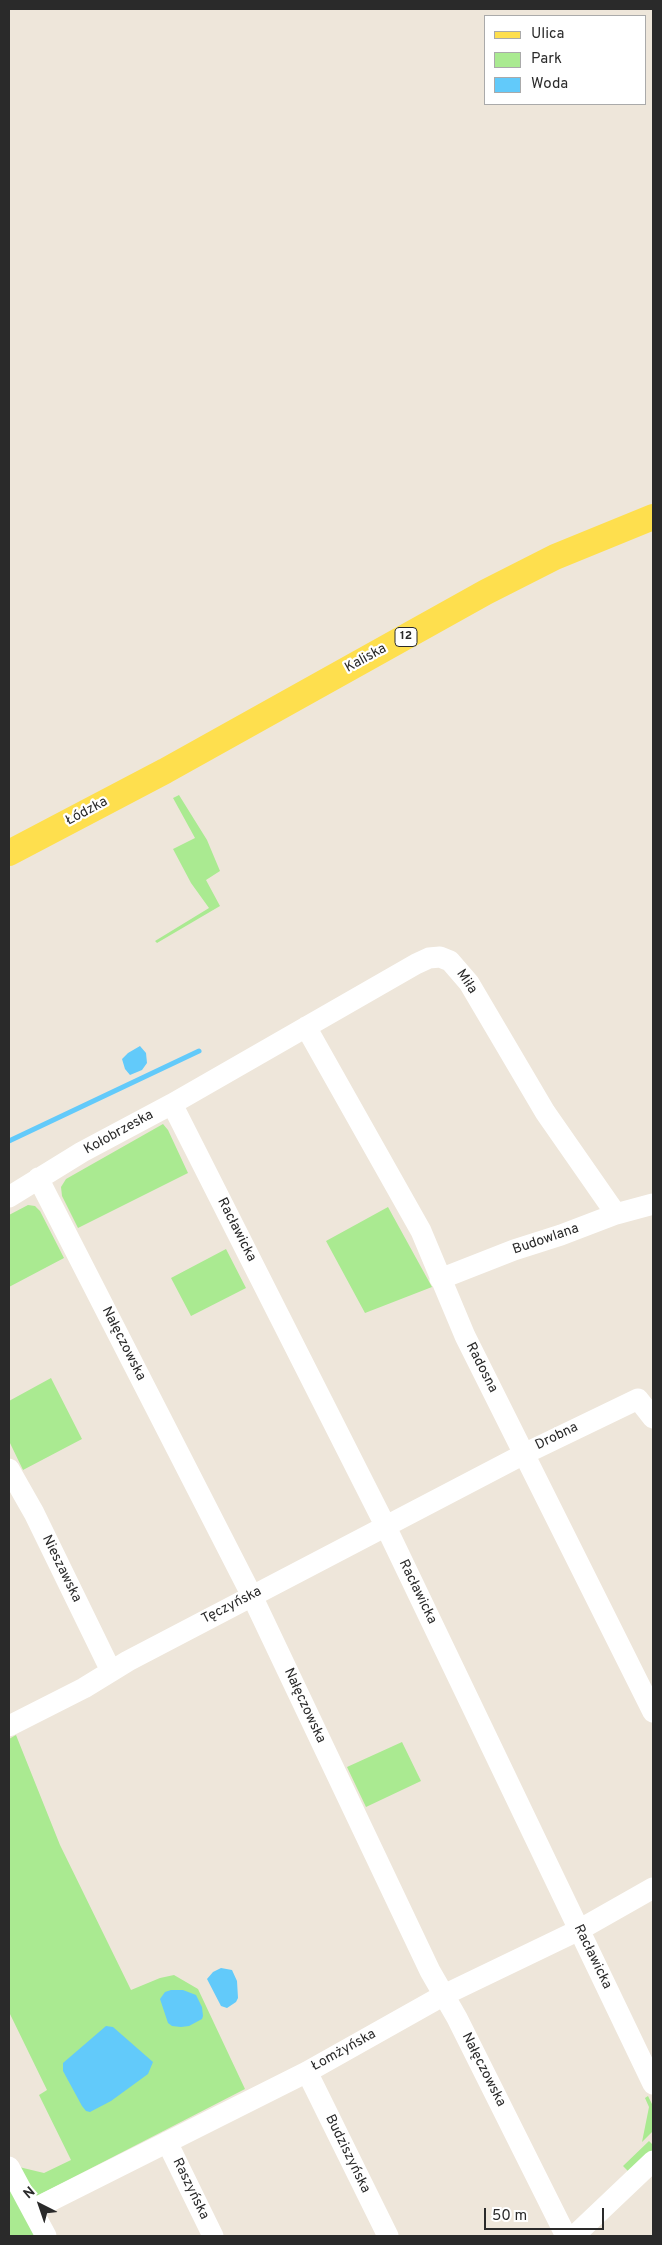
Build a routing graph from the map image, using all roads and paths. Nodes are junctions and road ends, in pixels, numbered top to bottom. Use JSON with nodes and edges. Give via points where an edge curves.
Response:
{"nodes":[{"id":1,"x":653,"y":517,"type":"edge"},
{"id":2,"x":165,"y":770,"type":"joint"},
{"id":3,"x":9,"y":853,"type":"edge"},
{"id":4,"x":306,"y":1026,"type":"junction"},
{"id":5,"x":231,"y":1069,"type":"joint"},
{"id":6,"x":172,"y":1104,"type":"junction"},
{"id":7,"x":38,"y":1178,"type":"junction"},
{"id":8,"x":9,"y":1198,"type":"edge"},
{"id":9,"x":653,"y":1204,"type":"edge"},
{"id":10,"x":616,"y":1214,"type":"junction"},
{"id":11,"x":440,"y":1279,"type":"junction"},
{"id":12,"x":653,"y":1418,"type":"edge"},
{"id":13,"x":524,"y":1454,"type":"junction"},
{"id":14,"x":9,"y":1469,"type":"edge"},
{"id":15,"x":457,"y":1490,"type":"joint"},
{"id":16,"x":386,"y":1527,"type":"junction"},
{"id":17,"x":252,"y":1596,"type":"junction"},
{"id":18,"x":111,"y":1671,"type":"junction"},
{"id":19,"x":653,"y":1712,"type":"edge"},
{"id":20,"x":9,"y":1726,"type":"edge"},
{"id":21,"x":653,"y":1888,"type":"edge"},
{"id":22,"x":579,"y":1930,"type":"junction"},
{"id":23,"x":444,"y":1995,"type":"junction"},
{"id":24,"x":307,"y":2072,"type":"junction"},
{"id":25,"x":653,"y":2084,"type":"edge"},
{"id":26,"x":167,"y":2142,"type":"junction"},
{"id":27,"x":653,"y":2161,"type":"edge"},
{"id":28,"x":9,"y":2167,"type":"edge"},
{"id":29,"x":32,"y":2210,"type":"junction"},
{"id":30,"x":46,"y":2236,"type":"edge"},
{"id":31,"x":213,"y":2236,"type":"edge"},
{"id":32,"x":388,"y":2236,"type":"edge"},
{"id":33,"x":566,"y":2236,"type":"edge"},
{"id":34,"x":574,"y":2236,"type":"edge"}],
"edges":[{"from":1,"to":2,"type":"main road","name":"Kaliska","number":"12","via":[[555,557],[486,592]]},
{"from":2,"to":3,"type":"main road","name":"Łódzka","number":"12"},
{"from":4,"to":5,"type":"street","name":"Miła"},
{"from":4,"to":10,"type":"street","name":"Miła","via":[[429,958],[450,960],[469,983],[545,1112]]},
{"from":4,"to":11,"type":"street","name":"Radosna","via":[[421,1231]]},
{"from":5,"to":6,"type":"street","name":"Kołobrzeska"},
{"from":6,"to":7,"type":"street","name":"Kołobrzeska"},
{"from":6,"to":16,"type":"street","name":"Racławicka"},
{"from":7,"to":8,"type":"street","name":"Kołobrzeska"},
{"from":7,"to":17,"type":"street","name":"Nałęczowska"},
{"from":9,"to":10,"type":"street","name":"Budowlana"},
{"from":10,"to":11,"type":"street","name":"Budowlana"},
{"from":11,"to":13,"type":"street","name":"Radosna"},
{"from":12,"to":13,"type":"street","name":"Drobna","via":[[638,1399]]},
{"from":13,"to":15,"type":"street","name":"Drobna"},
{"from":13,"to":19,"type":"street","name":"Radosna"},
{"from":14,"to":18,"type":"street","name":"Nieszawska"},
{"from":15,"to":16,"type":"street","name":"Tęczyńska"},
{"from":16,"to":17,"type":"street","name":"Tęczyńska"},
{"from":16,"to":22,"type":"street","name":"Racławicka"},
{"from":17,"to":18,"type":"street","name":"Tęczyńska"},
{"from":17,"to":23,"type":"street","name":"Nałęczowska"},
{"from":18,"to":20,"type":"street","name":"Tęczyńska"},
{"from":21,"to":22,"type":"street","name":"Łomżyńska"},
{"from":22,"to":23,"type":"street","name":"Łomżyńska"},
{"from":22,"to":25,"type":"street","name":"Racławicka"},
{"from":23,"to":24,"type":"street","name":"Łomżyńska"},
{"from":23,"to":33,"type":"street","name":"Nałęczowska"},
{"from":24,"to":26,"type":"street","name":"Łomżyńska"},
{"from":24,"to":32,"type":"street","name":"Budziszyńska"},
{"from":26,"to":29,"type":"street","name":"Łomżyńska"},
{"from":26,"to":31,"type":"street","name":"Raszyńska"},
{"from":27,"to":34,"type":"street"},
{"from":28,"to":29,"type":"street"},
{"from":29,"to":30,"type":"street"}]}
